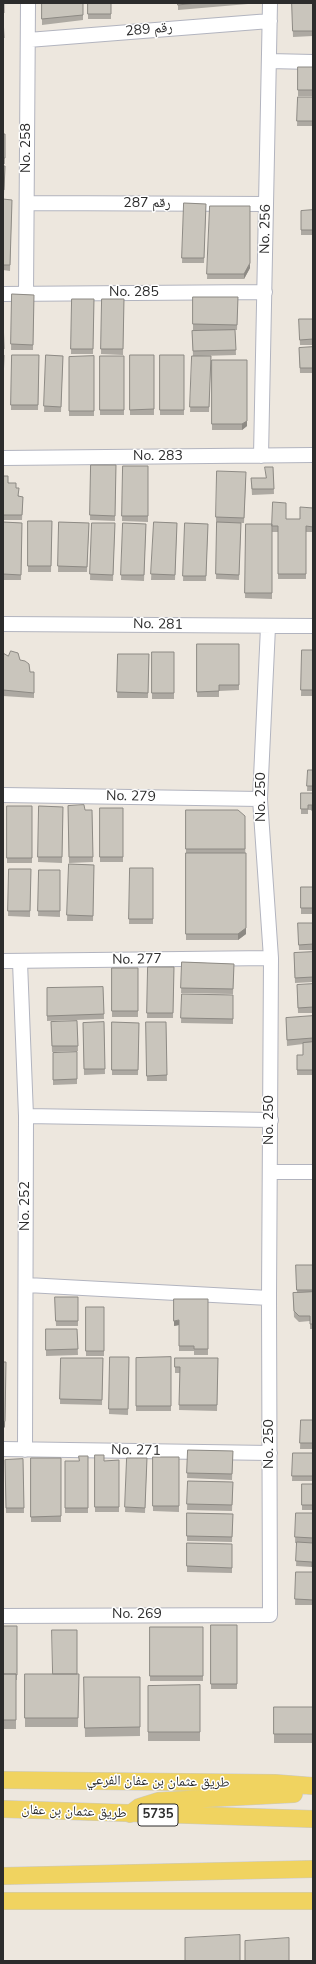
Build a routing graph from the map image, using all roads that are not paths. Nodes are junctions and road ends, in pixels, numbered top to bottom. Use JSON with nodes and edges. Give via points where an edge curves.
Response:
{"nodes":[{"id":1,"x":28,"y":3,"type":"edge"},
{"id":2,"x":270,"y":3,"type":"edge"},
{"id":3,"x":270,"y":21,"type":"junction"},
{"id":4,"x":28,"y":40,"type":"junction"},
{"id":5,"x":269,"y":61,"type":"junction"},
{"id":6,"x":313,"y":62,"type":"edge"},
{"id":7,"x":27,"y":204,"type":"junction"},
{"id":8,"x":266,"y":204,"type":"junction"},
{"id":9,"x":264,"y":292,"type":"junction"},
{"id":10,"x":3,"y":294,"type":"edge"},
{"id":11,"x":26,"y":294,"type":"junction"},
{"id":12,"x":261,"y":456,"type":"junction"},
{"id":13,"x":313,"y":456,"type":"edge"},
{"id":14,"x":3,"y":458,"type":"edge"},
{"id":15,"x":3,"y":624,"type":"edge"},
{"id":16,"x":313,"y":626,"type":"edge"},
{"id":17,"x":268,"y":627,"type":"junction"},
{"id":18,"x":3,"y":794,"type":"edge"},
{"id":19,"x":260,"y":799,"type":"junction"},
{"id":20,"x":271,"y":958,"type":"junction"},
{"id":21,"x":3,"y":961,"type":"edge"},
{"id":22,"x":20,"y":962,"type":"junction"},
{"id":23,"x":26,"y":1116,"type":"junction"},
{"id":24,"x":270,"y":1120,"type":"junction"},
{"id":25,"x":270,"y":1172,"type":"junction"},
{"id":26,"x":313,"y":1172,"type":"edge"},
{"id":27,"x":27,"y":1285,"type":"junction"},
{"id":28,"x":269,"y":1298,"type":"junction"},
{"id":29,"x":3,"y":1449,"type":"edge"},
{"id":30,"x":25,"y":1450,"type":"junction"},
{"id":31,"x":270,"y":1453,"type":"junction"},
{"id":32,"x":270,"y":1615,"type":"joint"},
{"id":33,"x":3,"y":1616,"type":"edge"},
{"id":34,"x":3,"y":1780,"type":"edge"},
{"id":35,"x":313,"y":1787,"type":"edge"},
{"id":36,"x":3,"y":1809,"type":"edge"},
{"id":37,"x":130,"y":1814,"type":"junction"},
{"id":38,"x":313,"y":1819,"type":"edge"},
{"id":39,"x":313,"y":1869,"type":"edge"},
{"id":40,"x":3,"y":1876,"type":"edge"},
{"id":41,"x":3,"y":1901,"type":"edge"},
{"id":42,"x":313,"y":1901,"type":"edge"}],
"edges":[{"from":1,"to":4,"type":"street","name":"No. 258"},
{"from":2,"to":3,"type":"street","name":"No. 256"},
{"from":3,"to":4,"type":"street","name":"رقم 289"},
{"from":3,"to":5,"type":"street","name":"No. 256"},
{"from":4,"to":7,"type":"street","name":"No. 258"},
{"from":5,"to":6,"type":"street"},
{"from":5,"to":8,"type":"street","name":"No. 256"},
{"from":7,"to":8,"type":"street","name":"رقم 287"},
{"from":7,"to":11,"type":"street","name":"No. 258"},
{"from":8,"to":9,"type":"street","name":"No. 256"},
{"from":9,"to":11,"type":"street","name":"No. 285"},
{"from":9,"to":12,"type":"street","name":"No. 256"},
{"from":10,"to":11,"type":"street","name":"No. 285"},
{"from":12,"to":13,"type":"street","name":"No. 283"},
{"from":12,"to":14,"type":"street","name":"No. 283"},
{"from":15,"to":17,"type":"street","name":"No. 281"},
{"from":16,"to":17,"type":"street","name":"No. 281"},
{"from":17,"to":19,"type":"street","name":"No. 250"},
{"from":18,"to":19,"type":"street","name":"No. 279"},
{"from":19,"to":20,"type":"street","name":"No. 250"},
{"from":20,"to":22,"type":"street","name":"No. 277"},
{"from":20,"to":24,"type":"street","name":"No. 250"},
{"from":21,"to":22,"type":"street","name":"No. 277"},
{"from":22,"to":23,"type":"street","name":"No. 252"},
{"from":23,"to":24,"type":"street"},
{"from":23,"to":27,"type":"street","name":"No. 252"},
{"from":24,"to":25,"type":"street","name":"No. 250"},
{"from":25,"to":26,"type":"street"},
{"from":25,"to":28,"type":"street","name":"No. 250"},
{"from":27,"to":28,"type":"street"},
{"from":27,"to":30,"type":"street","name":"No. 252"},
{"from":28,"to":31,"type":"street","name":"No. 250"},
{"from":29,"to":30,"type":"street","name":"No. 271"},
{"from":30,"to":31,"type":"street","name":"No. 271"},
{"from":31,"to":32,"type":"street","name":"No. 250"},
{"from":32,"to":33,"type":"street","name":"No. 269"},
{"from":34,"to":35,"type":"main road","name":"طريق عثمان بن عفان الفرعي","via":[[275,1783]]},
{"from":35,"to":37,"type":"main road","via":[[293,1794],[158,1801],[139,1806]]},
{"from":36,"to":37,"type":"main road","name":"طريق عثمان بن عفان","number":"5735"},
{"from":37,"to":38,"type":"main road","name":"طريق عثمان بن عفان","number":"5735"},
{"from":39,"to":40,"type":"main road"},
{"from":41,"to":42,"type":"main road"}]}
